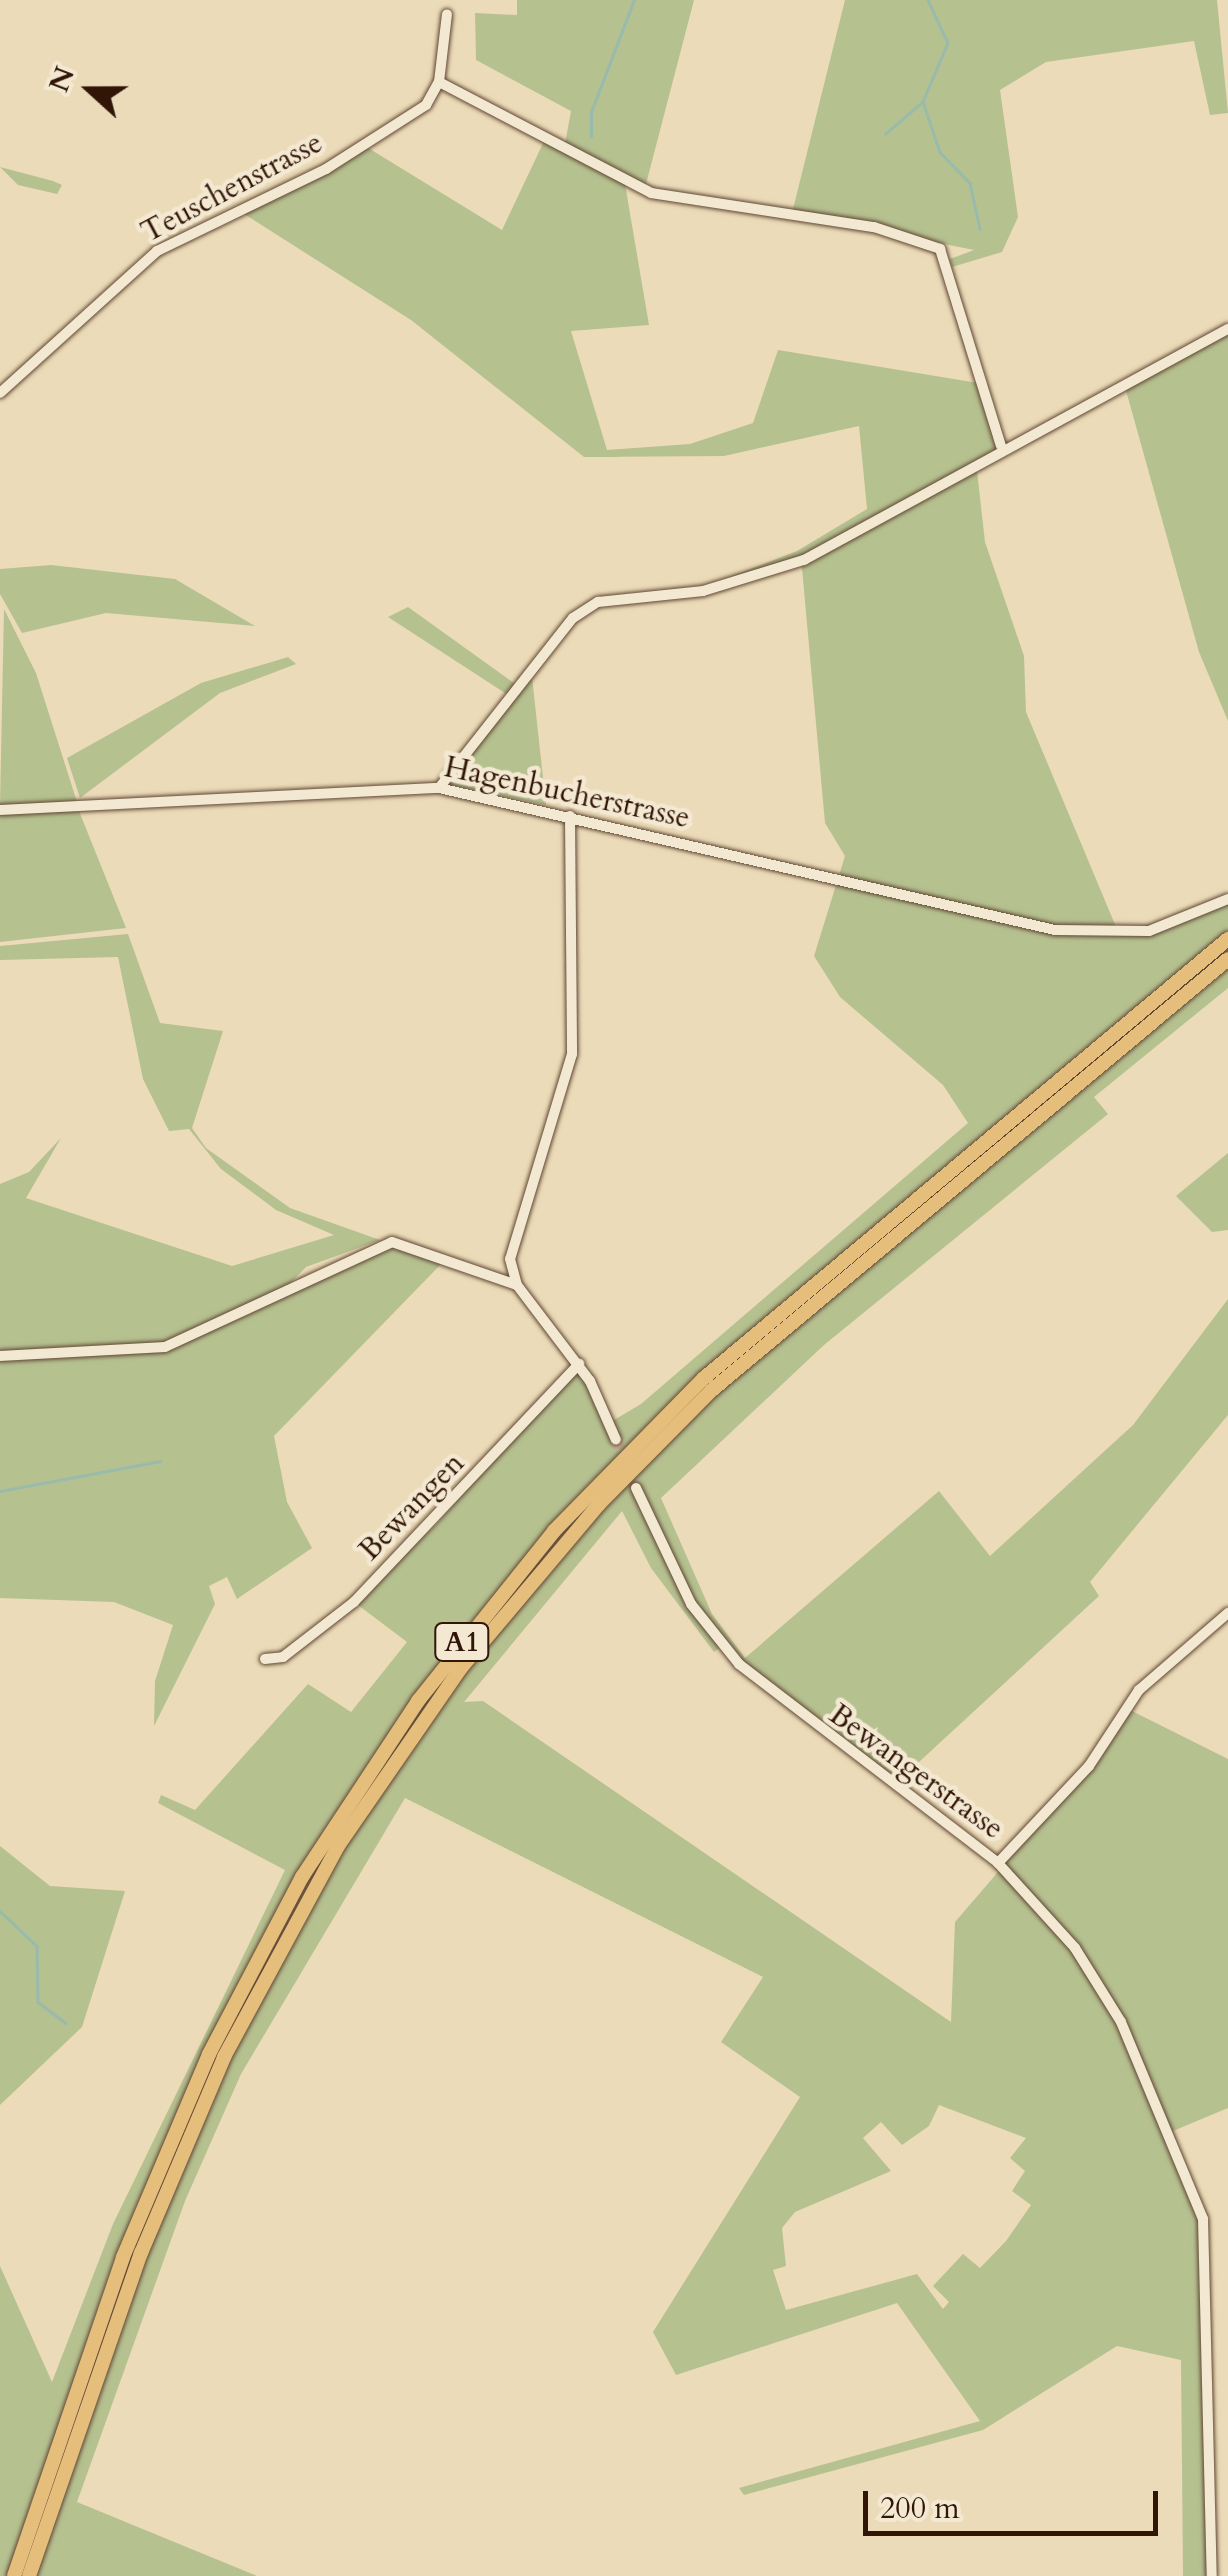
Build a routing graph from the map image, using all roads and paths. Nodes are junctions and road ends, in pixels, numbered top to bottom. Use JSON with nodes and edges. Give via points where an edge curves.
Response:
{"nodes":[{"id":1,"x":447,"y":14,"type":"dead end"},
{"id":2,"x":440,"y":82,"type":"junction"},
{"id":3,"x":1228,"y":329,"type":"edge"},
{"id":4,"x":0,"y":393,"type":"edge"},
{"id":5,"x":1001,"y":446,"type":"junction"},
{"id":6,"x":439,"y":788,"type":"junction"},
{"id":7,"x":0,"y":810,"type":"edge"},
{"id":8,"x":570,"y":816,"type":"junction"},
{"id":9,"x":1228,"y":899,"type":"edge"},
{"id":10,"x":1228,"y":940,"type":"edge"},
{"id":11,"x":1228,"y":959,"type":"edge"},
{"id":12,"x":516,"y":1285,"type":"junction"},
{"id":13,"x":0,"y":1356,"type":"edge"},
{"id":14,"x":578,"y":1364,"type":"junction"},
{"id":15,"x":616,"y":1440,"type":"tunnel mouth"},
{"id":16,"x":636,"y":1488,"type":"tunnel mouth"},
{"id":17,"x":1228,"y":1614,"type":"edge"},
{"id":18,"x":264,"y":1659,"type":"dead end"},
{"id":19,"x":998,"y":1863,"type":"junction"},
{"id":20,"x":14,"y":2576,"type":"edge"},
{"id":21,"x":30,"y":2576,"type":"edge"},
{"id":22,"x":1212,"y":2576,"type":"edge"}],
"edges":[{"from":1,"to":2,"type":"street"},
{"from":2,"to":4,"type":"street","name":"Teuschenstrasse","via":[[426,105],[326,169],[157,251]]},
{"from":2,"to":5,"type":"street","via":[[651,193],[874,228],[940,249]]},
{"from":3,"to":5,"type":"street"},
{"from":5,"to":6,"type":"street","via":[[804,560],[703,591],[598,602],[574,618]]},
{"from":6,"to":7,"type":"street","name":"Hagenbucherstrasse"},
{"from":6,"to":8,"type":"street","name":"Hagenbucherstrasse"},
{"from":8,"to":9,"type":"street","name":"Hagenbucherstrasse","via":[[1022,924],[1115,935],[1179,923]]},
{"from":8,"to":12,"type":"street","via":[[578,1004],[561,1098],[513,1230]]},
{"from":10,"to":20,"type":"highway","number":"A1","via":[[704,1378],[554,1531],[418,1701],[302,1877],[209,2054],[123,2257]]},
{"from":11,"to":21,"type":"highway","number":"A1","via":[[712,1390],[598,1504],[460,1668],[329,1861],[224,2057],[141,2253]]},
{"from":12,"to":13,"type":"street","via":[[392,1242],[166,1348]]},
{"from":12,"to":14,"type":"street"},
{"from":14,"to":15,"type":"street"},
{"from":14,"to":18,"type":"street","name":"Bewangen","via":[[438,1523],[354,1602],[283,1657]]},
{"from":16,"to":19,"type":"street","name":"Bewangerstrasse","via":[[691,1604],[752,1677]]},
{"from":17,"to":19,"type":"street","via":[[1139,1690],[1089,1766]]},
{"from":19,"to":22,"type":"street","name":"Bewangerstrasse","via":[[1098,1983],[1194,2184],[1206,2255]]}]}
